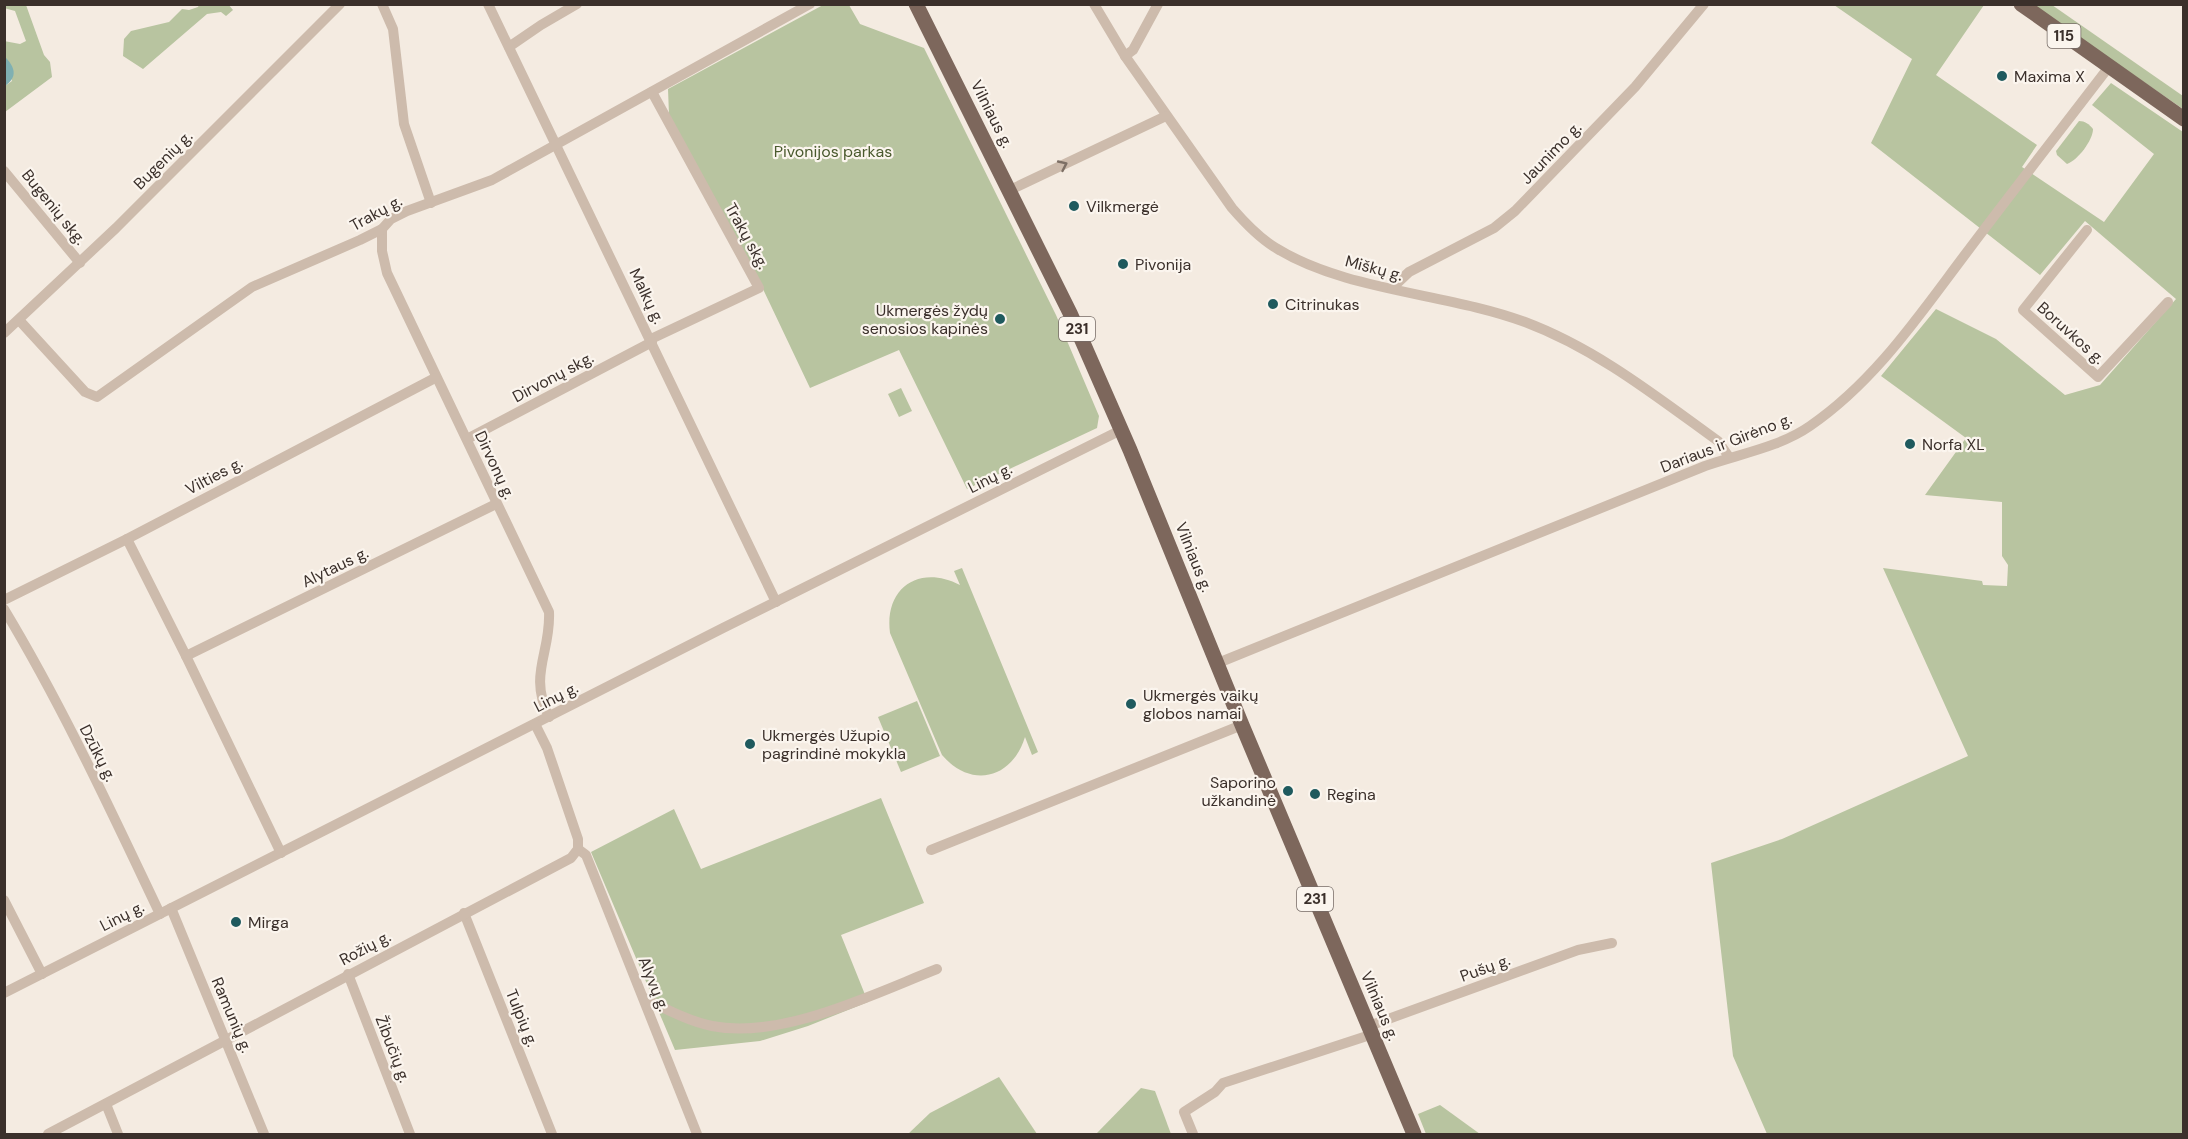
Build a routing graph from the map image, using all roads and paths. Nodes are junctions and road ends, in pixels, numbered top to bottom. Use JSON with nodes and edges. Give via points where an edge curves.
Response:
{"nodes":[{"id":1,"x":340,"y":4,"type":"edge"},
{"id":2,"x":382,"y":4,"type":"edge"},
{"id":3,"x":488,"y":4,"type":"edge"},
{"id":4,"x":577,"y":4,"type":"edge"},
{"id":5,"x":810,"y":4,"type":"edge"},
{"id":6,"x":916,"y":4,"type":"edge"},
{"id":7,"x":1094,"y":4,"type":"edge"},
{"id":8,"x":1158,"y":4,"type":"edge"},
{"id":9,"x":1704,"y":4,"type":"edge"},
{"id":10,"x":2021,"y":4,"type":"edge"},
{"id":11,"x":509,"y":47,"type":"junction"},
{"id":12,"x":1125,"y":56,"type":"junction"},
{"id":13,"x":2108,"y":68,"type":"junction"},
{"id":14,"x":652,"y":92,"type":"junction"},
{"id":15,"x":1166,"y":116,"type":"junction"},
{"id":16,"x":2184,"y":119,"type":"edge"},
{"id":17,"x":558,"y":145,"type":"junction"},
{"id":18,"x":4,"y":171,"type":"edge"},
{"id":19,"x":1010,"y":190,"type":"junction"},
{"id":20,"x":430,"y":203,"type":"junction"},
{"id":21,"x":382,"y":229,"type":"junction"},
{"id":22,"x":2086,"y":230,"type":"dead end"},
{"id":23,"x":80,"y":263,"type":"junction"},
{"id":24,"x":1392,"y":288,"type":"junction"},
{"id":25,"x":2168,"y":302,"type":"dead end"},
{"id":26,"x":19,"y":320,"type":"junction"},
{"id":27,"x":4,"y":333,"type":"edge"},
{"id":28,"x":651,"y":341,"type":"junction"},
{"id":29,"x":435,"y":378,"type":"junction"},
{"id":30,"x":1121,"y":430,"type":"junction"},
{"id":31,"x":467,"y":439,"type":"junction"},
{"id":32,"x":1729,"y":457,"type":"junction"},
{"id":33,"x":496,"y":504,"type":"junction"},
{"id":34,"x":127,"y":538,"type":"junction"},
{"id":35,"x":4,"y":600,"type":"edge"},
{"id":36,"x":776,"y":602,"type":"junction"},
{"id":37,"x":4,"y":609,"type":"edge"},
{"id":38,"x":186,"y":656,"type":"junction"},
{"id":39,"x":1218,"y":663,"type":"junction"},
{"id":40,"x":549,"y":717,"type":"junction"},
{"id":41,"x":535,"y":724,"type":"junction"},
{"id":42,"x":1242,"y":725,"type":"junction"},
{"id":43,"x":578,"y":849,"type":"junction"},
{"id":44,"x":931,"y":850,"type":"dead end"},
{"id":45,"x":281,"y":853,"type":"junction"},
{"id":46,"x":4,"y":900,"type":"edge"},
{"id":47,"x":171,"y":908,"type":"junction"},
{"id":48,"x":464,"y":913,"type":"junction"},
{"id":49,"x":160,"y":914,"type":"junction"},
{"id":50,"x":1612,"y":943,"type":"dead end"},
{"id":51,"x":937,"y":969,"type":"dead end"},
{"id":52,"x":42,"y":974,"type":"junction"},
{"id":53,"x":348,"y":974,"type":"junction"},
{"id":54,"x":4,"y":993,"type":"edge"},
{"id":55,"x":644,"y":998,"type":"junction"},
{"id":56,"x":1371,"y":1030,"type":"junction"},
{"id":57,"x":226,"y":1040,"type":"junction"},
{"id":58,"x":105,"y":1104,"type":"junction"},
{"id":59,"x":48,"y":1134,"type":"edge"},
{"id":60,"x":118,"y":1134,"type":"edge"},
{"id":61,"x":264,"y":1134,"type":"edge"},
{"id":62,"x":410,"y":1134,"type":"edge"},
{"id":63,"x":552,"y":1134,"type":"edge"},
{"id":64,"x":697,"y":1134,"type":"edge"},
{"id":65,"x":1193,"y":1134,"type":"edge"},
{"id":66,"x":1414,"y":1134,"type":"edge"}],
"edges":[{"from":1,"to":23,"type":"street","name":"Bugenių g."},
{"from":2,"to":20,"type":"street","via":[[393,29],[404,124]]},
{"from":3,"to":11,"type":"street","name":"Malkų g."},
{"from":4,"to":11,"type":"street"},
{"from":5,"to":14,"type":"street","name":"Trakų g."},
{"from":6,"to":19,"type":"main road","name":"Vilniaus g.","number":"231"},
{"from":7,"to":12,"type":"street","name":"Miškų g."},
{"from":8,"to":12,"type":"street","via":[[1133,50]]},
{"from":9,"to":24,"type":"street","name":"Jaunimo g.","via":[[1635,87],[1515,211],[1494,228],[1409,272]]},
{"from":10,"to":13,"type":"main road","number":"115"},
{"from":11,"to":17,"type":"street","name":"Malkų g."},
{"from":12,"to":15,"type":"street","name":"Miškų g."},
{"from":13,"to":16,"type":"main road","number":"115"},
{"from":13,"to":32,"type":"street","name":"Dariaus ir Girėno g.","via":[[1925,309],[1870,375],[1835,408],[1797,434]]},
{"from":14,"to":17,"type":"street","name":"Trakų g."},
{"from":14,"to":28,"type":"street","name":"Trakų skg.","via":[[759,288]]},
{"from":19,"to":15,"type":"street","one_way":true},
{"from":15,"to":24,"type":"street","name":"Miškų g.","via":[[1232,208],[1275,248],[1346,277]]},
{"from":17,"to":20,"type":"street","name":"Trakų g.","via":[[492,180]]},
{"from":17,"to":28,"type":"street","name":"Malkų g."},
{"from":18,"to":23,"type":"street","name":"Bugenių skg."},
{"from":19,"to":30,"type":"main road","name":"Vilniaus g.","number":"231"},
{"from":20,"to":21,"type":"street","name":"Trakų g.","via":[[391,219]]},
{"from":21,"to":26,"type":"street","name":"Trakų g.","via":[[252,287],[97,397],[85,392]]},
{"from":21,"to":29,"type":"street","name":"Dirvonų g.","via":[[387,273]]},
{"from":22,"to":25,"type":"street","name":"Boruvkos g.","via":[[2023,310],[2098,377]]},
{"from":23,"to":26,"type":"street","name":"Bugenių g."},
{"from":24,"to":32,"type":"street","name":"Miškų g.","via":[[1515,319],[1577,345],[1718,441]]},
{"from":26,"to":27,"type":"street","name":"Bugenių g."},
{"from":28,"to":31,"type":"street","name":"Dirvonų skg."},
{"from":28,"to":36,"type":"street","name":"Malkų g."},
{"from":29,"to":31,"type":"street","name":"Dirvonų g."},
{"from":29,"to":34,"type":"street","name":"Vilties g."},
{"from":30,"to":36,"type":"street","name":"Linų g."},
{"from":30,"to":39,"type":"main road","name":"Vilniaus g.","number":"231"},
{"from":31,"to":33,"type":"street","name":"Dirvonų g."},
{"from":32,"to":39,"type":"street","name":"Dariaus ir Girėno g."},
{"from":33,"to":38,"type":"street","name":"Alytaus g."},
{"from":33,"to":40,"type":"street","name":"Dirvonų g.","via":[[549,612],[539,674]]},
{"from":34,"to":35,"type":"street","name":"Vilties g."},
{"from":34,"to":38,"type":"street"},
{"from":36,"to":40,"type":"street","name":"Linų g."},
{"from":37,"to":49,"type":"street","name":"Dzūkų g.","via":[[106,800]]},
{"from":38,"to":45,"type":"street"},
{"from":39,"to":42,"type":"main road","name":"Vilniaus g.","number":"231"},
{"from":40,"to":41,"type":"street","name":"Linų g."},
{"from":41,"to":43,"type":"street","via":[[547,748]]},
{"from":41,"to":45,"type":"street","name":"Linų g."},
{"from":42,"to":44,"type":"street"},
{"from":42,"to":56,"type":"main road","name":"Vilniaus g.","number":"231"},
{"from":43,"to":48,"type":"street","name":"Rožių g.","via":[[571,858]]},
{"from":43,"to":55,"type":"street","name":"Alyvų g.","via":[[586,855]]},
{"from":45,"to":47,"type":"street","name":"Linų g."},
{"from":46,"to":52,"type":"street"},
{"from":47,"to":49,"type":"street","name":"Linų g."},
{"from":47,"to":57,"type":"street","name":"Ramunių g."},
{"from":48,"to":53,"type":"street","name":"Rožių g."},
{"from":48,"to":63,"type":"street","name":"Tulpių g."},
{"from":49,"to":52,"type":"street","name":"Linų g."},
{"from":50,"to":56,"type":"street","name":"Pušų g.","via":[[1578,950]]},
{"from":51,"to":55,"type":"street","via":[[814,1017],[759,1028],[713,1026],[678,1016]]},
{"from":52,"to":54,"type":"street","name":"Linų g."},
{"from":53,"to":57,"type":"street","name":"Rožių g."},
{"from":53,"to":62,"type":"street","name":"Žibučių g."},
{"from":55,"to":64,"type":"street","name":"Alyvų g."},
{"from":56,"to":65,"type":"street","name":"Pušų g.","via":[[1223,1083],[1184,1112]]},
{"from":56,"to":66,"type":"main road","name":"Vilniaus g.","number":"231"},
{"from":57,"to":58,"type":"street","name":"Rožių g."},
{"from":57,"to":61,"type":"street","name":"Ramunių g."},
{"from":58,"to":59,"type":"street","name":"Rožių g."},
{"from":58,"to":60,"type":"street"}]}
